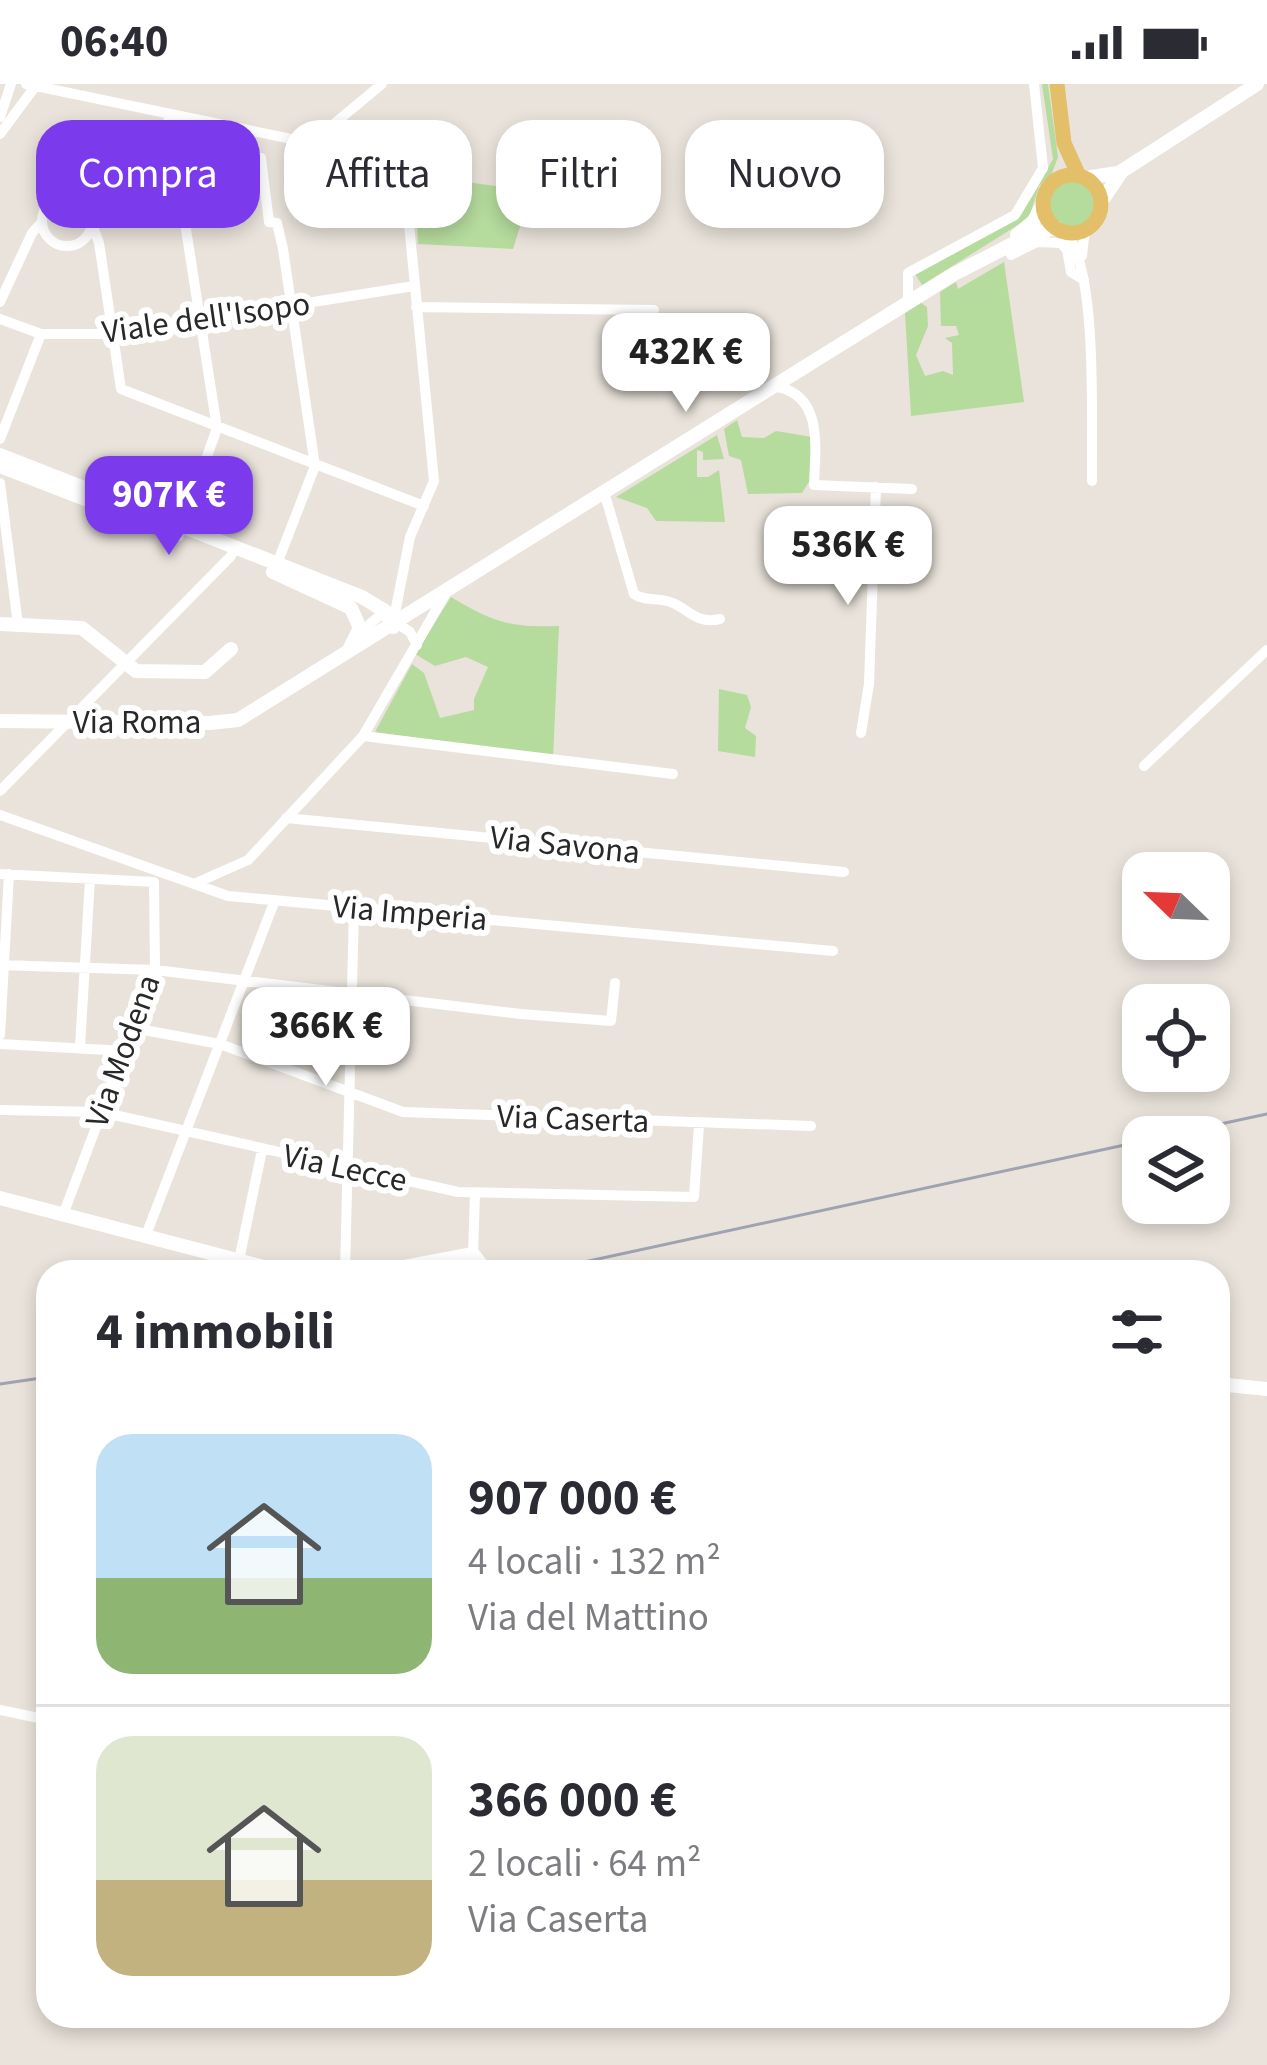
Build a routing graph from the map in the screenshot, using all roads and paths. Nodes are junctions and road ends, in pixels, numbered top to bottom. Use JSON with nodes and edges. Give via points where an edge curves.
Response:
{"nodes":[{"id":1,"x":11,"y":84,"type":"edge"},
{"id":2,"x":382,"y":84,"type":"edge"},
{"id":3,"x":1034,"y":84,"type":"edge"},
{"id":4,"x":1057,"y":84,"type":"edge"},
{"id":5,"x":1257,"y":84,"type":"edge"},
{"id":6,"x":30,"y":86,"type":"edge"},
{"id":7,"x":168,"y":114,"type":"junction"},
{"id":8,"x":0,"y":118,"type":"edge"},
{"id":9,"x":339,"y":120,"type":"edge"},
{"id":10,"x":0,"y":134,"type":"edge"},
{"id":11,"x":284,"y":138,"type":"edge"},
{"id":12,"x":1064,"y":143,"type":"junction"},
{"id":13,"x":261,"y":158,"type":"dead end"},
{"id":14,"x":1122,"y":171,"type":"junction"},
{"id":15,"x":1082,"y":177,"type":"junction"},
{"id":16,"x":1055,"y":180,"type":"junction"},
{"id":17,"x":1101,"y":202,"type":"junction"},
{"id":18,"x":1043,"y":203,"type":"junction"},
{"id":19,"x":37,"y":228,"type":"edge"},
{"id":20,"x":44,"y":228,"type":"edge"},
{"id":21,"x":90,"y":228,"type":"edge"},
{"id":22,"x":93,"y":228,"type":"edge"},
{"id":23,"x":409,"y":228,"type":"edge"},
{"id":24,"x":1085,"y":229,"type":"junction"},
{"id":25,"x":1060,"y":230,"type":"junction"},
{"id":26,"x":1008,"y":251,"type":"junction"},
{"id":27,"x":1083,"y":276,"type":"junction"},
{"id":28,"x":414,"y":286,"type":"junction"},
{"id":29,"x":0,"y":302,"type":"edge"},
{"id":30,"x":908,"y":302,"type":"junction"},
{"id":31,"x":291,"y":306,"type":"junction"},
{"id":32,"x":416,"y":307,"type":"junction"},
{"id":33,"x":654,"y":310,"type":"dead end"},
{"id":34,"x":0,"y":319,"type":"edge"},
{"id":35,"x":201,"y":320,"type":"junction"},
{"id":36,"x":41,"y":334,"type":"junction"},
{"id":37,"x":112,"y":334,"type":"junction"},
{"id":38,"x":778,"y":387,"type":"junction"},
{"id":39,"x":217,"y":428,"type":"junction"},
{"id":40,"x":0,"y":439,"type":"edge"},
{"id":41,"x":0,"y":455,"type":"edge"},
{"id":42,"x":0,"y":466,"type":"edge"},
{"id":43,"x":315,"y":466,"type":"junction"},
{"id":44,"x":1092,"y":481,"type":"dead end"},
{"id":45,"x":0,"y":483,"type":"edge"},
{"id":46,"x":876,"y":487,"type":"junction"},
{"id":47,"x":70,"y":488,"type":"junction"},
{"id":48,"x":912,"y":489,"type":"dead end"},
{"id":49,"x":605,"y":495,"type":"junction"},
{"id":50,"x":424,"y":506,"type":"junction"},
{"id":51,"x":3,"y":524,"type":"edge"},
{"id":52,"x":181,"y":531,"type":"junction"},
{"id":53,"x":233,"y":552,"type":"junction"},
{"id":54,"x":275,"y":568,"type":"junction"},
{"id":55,"x":446,"y":593,"type":"junction"},
{"id":56,"x":419,"y":610,"type":"junction"},
{"id":57,"x":385,"y":611,"type":"junction"},
{"id":58,"x":721,"y":619,"type":"dead end"},
{"id":59,"x":0,"y":624,"type":"edge"},
{"id":60,"x":18,"y":625,"type":"junction"},
{"id":61,"x":395,"y":625,"type":"junction"},
{"id":62,"x":427,"y":627,"type":"junction"},
{"id":63,"x":357,"y":635,"type":"junction"},
{"id":64,"x":417,"y":645,"type":"junction"},
{"id":65,"x":231,"y":649,"type":"dead end"},
{"id":66,"x":349,"y":650,"type":"junction"},
{"id":67,"x":1267,"y":650,"type":"edge"},
{"id":68,"x":125,"y":664,"type":"junction"},
{"id":69,"x":0,"y":721,"type":"edge"},
{"id":70,"x":71,"y":721,"type":"junction"},
{"id":71,"x":861,"y":733,"type":"dead end"},
{"id":72,"x":363,"y":736,"type":"junction"},
{"id":73,"x":1144,"y":766,"type":"dead end"},
{"id":74,"x":673,"y":774,"type":"dead end"},
{"id":75,"x":0,"y":791,"type":"edge"},
{"id":76,"x":0,"y":815,"type":"edge"},
{"id":77,"x":286,"y":818,"type":"junction"},
{"id":78,"x":844,"y":872,"type":"dead end"},
{"id":79,"x":4,"y":874,"type":"edge"},
{"id":80,"x":91,"y":879,"type":"junction"},
{"id":81,"x":193,"y":884,"type":"junction"},
{"id":82,"x":275,"y":900,"type":"junction"},
{"id":83,"x":353,"y":908,"type":"junction"},
{"id":84,"x":833,"y":952,"type":"dead end"},
{"id":85,"x":2,"y":965,"type":"edge"},
{"id":86,"x":86,"y":967,"type":"junction"},
{"id":87,"x":155,"y":970,"type":"junction"},
{"id":88,"x":244,"y":981,"type":"junction"},
{"id":89,"x":615,"y":983,"type":"dead end"},
{"id":90,"x":351,"y":995,"type":"junction"},
{"id":91,"x":133,"y":1028,"type":"junction"},
{"id":92,"x":0,"y":1040,"type":"edge"},
{"id":93,"x":220,"y":1044,"type":"junction"},
{"id":94,"x":80,"y":1047,"type":"junction"},
{"id":95,"x":124,"y":1051,"type":"junction"},
{"id":96,"x":349,"y":1092,"type":"junction"},
{"id":97,"x":0,"y":1110,"type":"edge"},
{"id":98,"x":101,"y":1112,"type":"junction"},
{"id":99,"x":699,"y":1124,"type":"junction"},
{"id":100,"x":811,"y":1126,"type":"dead end"},
{"id":101,"x":186,"y":1132,"type":"junction"},
{"id":102,"x":262,"y":1150,"type":"junction"},
{"id":103,"x":347,"y":1168,"type":"junction"},
{"id":104,"x":475,"y":1194,"type":"junction"},
{"id":105,"x":0,"y":1198,"type":"edge"},
{"id":106,"x":63,"y":1215,"type":"junction"},
{"id":107,"x":146,"y":1235,"type":"junction"},
{"id":108,"x":473,"y":1254,"type":"junction"},
{"id":109,"x":239,"y":1260,"type":"joint"},
{"id":110,"x":345,"y":1260,"type":"edge"},
{"id":111,"x":441,"y":1260,"type":"edge"},
{"id":112,"x":478,"y":1260,"type":"edge"},
{"id":113,"x":1230,"y":1385,"type":"edge"},
{"id":114,"x":1267,"y":1390,"type":"edge"},
{"id":115,"x":0,"y":1710,"type":"edge"},
{"id":116,"x":36,"y":1718,"type":"edge"}],
"edges":[{"from":1,"to":8,"type":"street"},
{"from":2,"to":9,"type":"street"},
{"from":3,"to":30,"type":"street","via":[[1043,168],[1015,215],[908,273]]},
{"from":4,"to":12,"type":"main road"},
{"from":5,"to":14,"type":"main road"},
{"from":6,"to":7,"type":"street"},
{"from":6,"to":10,"type":"street"},
{"from":7,"to":11,"type":"street"},
{"from":7,"to":35,"type":"street"},
{"from":12,"to":15,"type":"main road"},
{"from":12,"to":16,"type":"main road"},
{"from":13,"to":31,"type":"street"},
{"from":14,"to":15,"type":"main road"},
{"from":14,"to":17,"type":"main road"},
{"from":15,"to":16,"type":"main road"},
{"from":15,"to":17,"type":"main road"},
{"from":16,"to":18,"type":"main road"},
{"from":17,"to":24,"type":"main road"},
{"from":18,"to":25,"type":"main road"},
{"from":18,"to":26,"type":"main road"},
{"from":19,"to":29,"type":"street"},
{"from":20,"to":21,"type":"street","via":[[62,246],[85,239]]},
{"from":22,"to":37,"type":"street"},
{"from":23,"to":28,"type":"street"},
{"from":24,"to":25,"type":"main road"},
{"from":24,"to":27,"type":"street"},
{"from":25,"to":26,"type":"main road","via":[[1034,233]]},
{"from":25,"to":27,"type":"street","via":[[1073,240]]},
{"from":26,"to":27,"type":"street","via":[[1061,243],[1071,272]]},
{"from":26,"to":30,"type":"main road","name":"Via Roma"},
{"from":27,"to":44,"type":"street"},
{"from":28,"to":31,"type":"street","name":"Viale dell'Isopo"},
{"from":28,"to":32,"type":"street"},
{"from":30,"to":38,"type":"main road","name":"Via Roma"},
{"from":31,"to":35,"type":"street","name":"Viale dell'Isopo"},
{"from":31,"to":43,"type":"street"},
{"from":32,"to":33,"type":"street"},
{"from":32,"to":50,"type":"street","via":[[434,481]]},
{"from":34,"to":36,"type":"street","name":"Viale dell'Isopo"},
{"from":35,"to":37,"type":"street","name":"Viale dell'Isopo"},
{"from":35,"to":39,"type":"street"},
{"from":36,"to":37,"type":"street","name":"Viale dell'Isopo"},
{"from":36,"to":40,"type":"street"},
{"from":37,"to":39,"type":"street","via":[[121,389]]},
{"from":38,"to":46,"type":"street","via":[[808,406],[814,485]]},
{"from":38,"to":49,"type":"main road","name":"Via Roma"},
{"from":39,"to":43,"type":"street"},
{"from":39,"to":52,"type":"street"},
{"from":41,"to":47,"type":"main road"},
{"from":42,"to":47,"type":"main road"},
{"from":43,"to":50,"type":"street"},
{"from":43,"to":54,"type":"street"},
{"from":45,"to":51,"type":"street"},
{"from":46,"to":48,"type":"street"},
{"from":46,"to":71,"type":"street"},
{"from":47,"to":52,"type":"main road"},
{"from":49,"to":55,"type":"main road","name":"Via Roma"},
{"from":49,"to":58,"type":"street","via":[[634,594],[668,601],[696,620]]},
{"from":50,"to":61,"type":"street","via":[[410,537]]},
{"from":51,"to":60,"type":"street"},
{"from":52,"to":53,"type":"main road"},
{"from":53,"to":54,"type":"main road"},
{"from":53,"to":68,"type":"street"},
{"from":54,"to":57,"type":"main road"},
{"from":54,"to":63,"type":"main road","via":[[347,604],[359,621]]},
{"from":55,"to":56,"type":"main road","name":"Via Roma"},
{"from":55,"to":62,"type":"street"},
{"from":56,"to":61,"type":"main road","name":"Via Roma"},
{"from":56,"to":62,"type":"street"},
{"from":56,"to":64,"type":"street"},
{"from":57,"to":61,"type":"main road"},
{"from":57,"to":63,"type":"street"},
{"from":59,"to":60,"type":"main road"},
{"from":60,"to":68,"type":"main road","via":[[82,628]]},
{"from":61,"to":64,"type":"street"},
{"from":61,"to":66,"type":"main road","name":"Via Roma"},
{"from":62,"to":64,"type":"street"},
{"from":63,"to":66,"type":"main road"},
{"from":64,"to":72,"type":"street"},
{"from":65,"to":68,"type":"main road","via":[[205,672]]},
{"from":66,"to":70,"type":"main road","name":"Via Roma","via":[[238,720]]},
{"from":67,"to":73,"type":"street"},
{"from":68,"to":70,"type":"street"},
{"from":69,"to":70,"type":"main road","name":"Via Roma"},
{"from":70,"to":75,"type":"street"},
{"from":72,"to":74,"type":"street"},
{"from":72,"to":77,"type":"street"},
{"from":76,"to":81,"type":"street","name":"Via Imperia"},
{"from":77,"to":78,"type":"street","name":"Via Savona"},
{"from":77,"to":81,"type":"street","via":[[248,860]]},
{"from":79,"to":80,"type":"street"},
{"from":79,"to":85,"type":"street"},
{"from":80,"to":86,"type":"street"},
{"from":80,"to":87,"type":"street","name":"Via Modena","via":[[154,882]]},
{"from":81,"to":82,"type":"street","name":"Via Imperia"},
{"from":82,"to":83,"type":"street","name":"Via Imperia"},
{"from":82,"to":88,"type":"street"},
{"from":83,"to":84,"type":"street","name":"Via Imperia"},
{"from":83,"to":90,"type":"street"},
{"from":85,"to":86,"type":"street"},
{"from":85,"to":92,"type":"street"},
{"from":86,"to":87,"type":"street"},
{"from":86,"to":94,"type":"street"},
{"from":87,"to":88,"type":"street"},
{"from":87,"to":91,"type":"street","name":"Via Modena"},
{"from":88,"to":90,"type":"street"},
{"from":88,"to":93,"type":"street"},
{"from":89,"to":90,"type":"street","via":[[611,1022]]},
{"from":90,"to":96,"type":"street"},
{"from":91,"to":93,"type":"street","name":"Via Caserta"},
{"from":91,"to":95,"type":"street","name":"Via Modena"},
{"from":92,"to":94,"type":"street"},
{"from":93,"to":96,"type":"street","name":"Via Caserta"},
{"from":93,"to":101,"type":"street"},
{"from":94,"to":95,"type":"street"},
{"from":95,"to":98,"type":"street","name":"Via Modena"},
{"from":96,"to":99,"type":"street","name":"Via Caserta","via":[[403,1112]]},
{"from":96,"to":103,"type":"street"},
{"from":97,"to":98,"type":"street","name":"Via Lecce"},
{"from":98,"to":101,"type":"street","name":"Via Lecce"},
{"from":98,"to":106,"type":"street","name":"Via Modena"},
{"from":99,"to":100,"type":"street","name":"Via Caserta"},
{"from":99,"to":104,"type":"street","name":"Via Lecce","via":[[694,1197]]},
{"from":101,"to":102,"type":"street","name":"Via Lecce"},
{"from":101,"to":107,"type":"street"},
{"from":102,"to":103,"type":"street","name":"Via Lecce"},
{"from":102,"to":109,"type":"street"},
{"from":103,"to":104,"type":"street","name":"Via Lecce"},
{"from":103,"to":110,"type":"street"},
{"from":104,"to":108,"type":"street"},
{"from":105,"to":106,"type":"main road"},
{"from":106,"to":107,"type":"main road"},
{"from":107,"to":109,"type":"main road"},
{"from":108,"to":111,"type":"main road"},
{"from":108,"to":112,"type":"main road"},
{"from":113,"to":114,"type":"main road"},
{"from":115,"to":116,"type":"street"}]}
